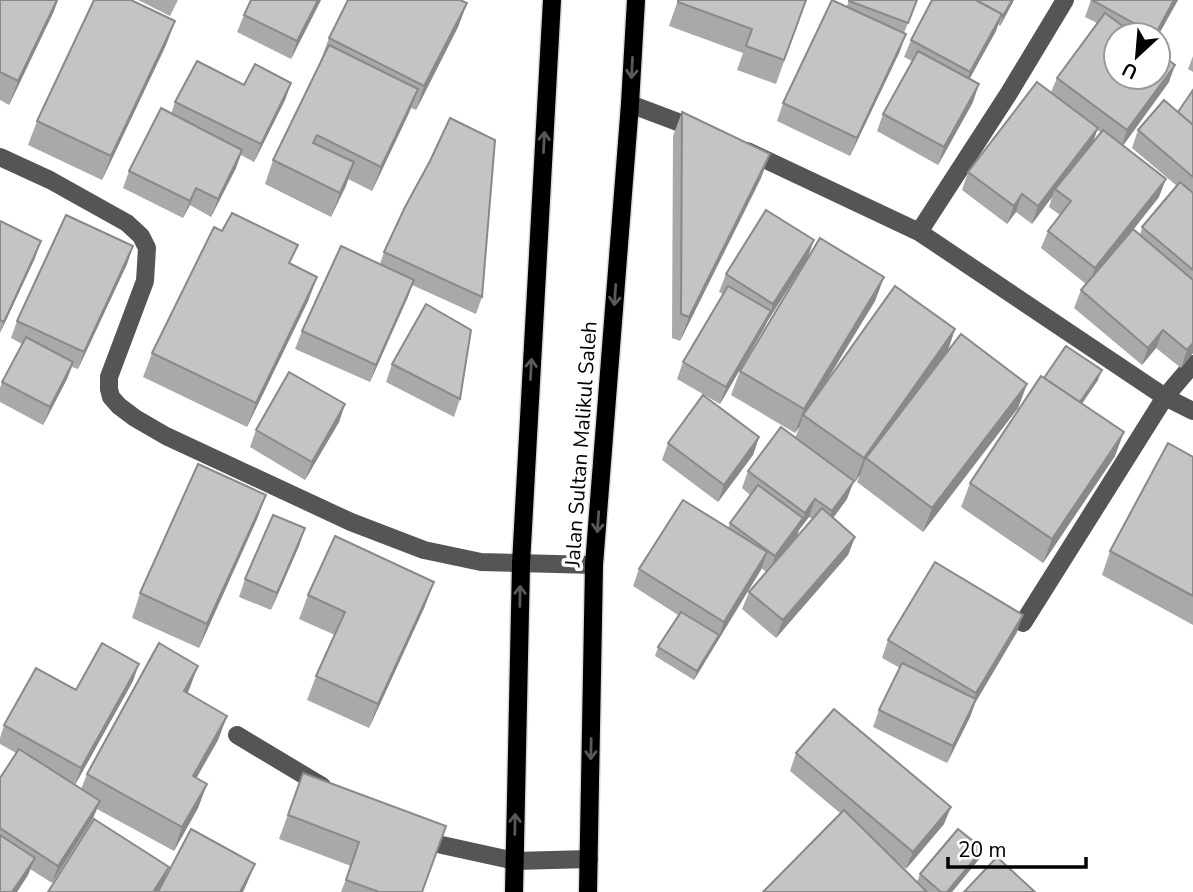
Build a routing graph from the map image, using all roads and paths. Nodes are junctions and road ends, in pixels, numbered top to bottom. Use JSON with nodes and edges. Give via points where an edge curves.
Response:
{"nodes":[{"id":1,"x":552,"y":0,"type":"edge"},
{"id":2,"x":636,"y":0,"type":"edge"},
{"id":3,"x":1065,"y":0,"type":"edge"},
{"id":4,"x":630,"y":104,"type":"junction"},
{"id":5,"x":0,"y":158,"type":"edge"},
{"id":6,"x":919,"y":232,"type":"junction"},
{"id":7,"x":1193,"y":364,"type":"edge"},
{"id":8,"x":1166,"y":397,"type":"junction"},
{"id":9,"x":1193,"y":411,"type":"edge"},
{"id":10,"x":521,"y":564,"type":"junction"},
{"id":11,"x":594,"y":565,"type":"junction"},
{"id":12,"x":1023,"y":624,"type":"edge"},
{"id":13,"x":237,"y":735,"type":"dead end"},
{"id":14,"x":335,"y":794,"type":"edge"},
{"id":15,"x":397,"y":830,"type":"edge"},
{"id":16,"x":589,"y":859,"type":"junction"},
{"id":17,"x":515,"y":861,"type":"junction"},
{"id":18,"x":514,"y":892,"type":"edge"},
{"id":19,"x":588,"y":892,"type":"edge"}],
"edges":[{"from":10,"to":1,"type":"main road","one_way":true},
{"from":2,"to":4,"type":"main road","name":"Jalan Sultan Malikul Saleh","one_way":true},
{"from":3,"to":6,"type":"street"},
{"from":4,"to":6,"type":"street","via":[[724,140]]},
{"from":4,"to":11,"type":"main road","name":"Jalan Sultan Malikul Saleh","one_way":true},
{"from":5,"to":10,"type":"street","via":[[127,223],[147,248],[145,281],[109,377],[111,397],[119,406],[166,436],[351,522],[424,550],[481,562]]},
{"from":6,"to":8,"type":"street"},
{"from":7,"to":8,"type":"street"},
{"from":8,"to":9,"type":"street"},
{"from":8,"to":12,"type":"street"},
{"from":10,"to":11,"type":"street"},
{"from":17,"to":10,"type":"main road","one_way":true},
{"from":11,"to":16,"type":"main road","name":"Jalan Sultan Malikul Saleh","one_way":true},
{"from":13,"to":14,"type":"street"},
{"from":15,"to":17,"type":"street"},
{"from":16,"to":17,"type":"street"},
{"from":16,"to":19,"type":"main road","name":"Jalan Sultan Malikul Saleh"},
{"from":17,"to":18,"type":"main road"}]}
